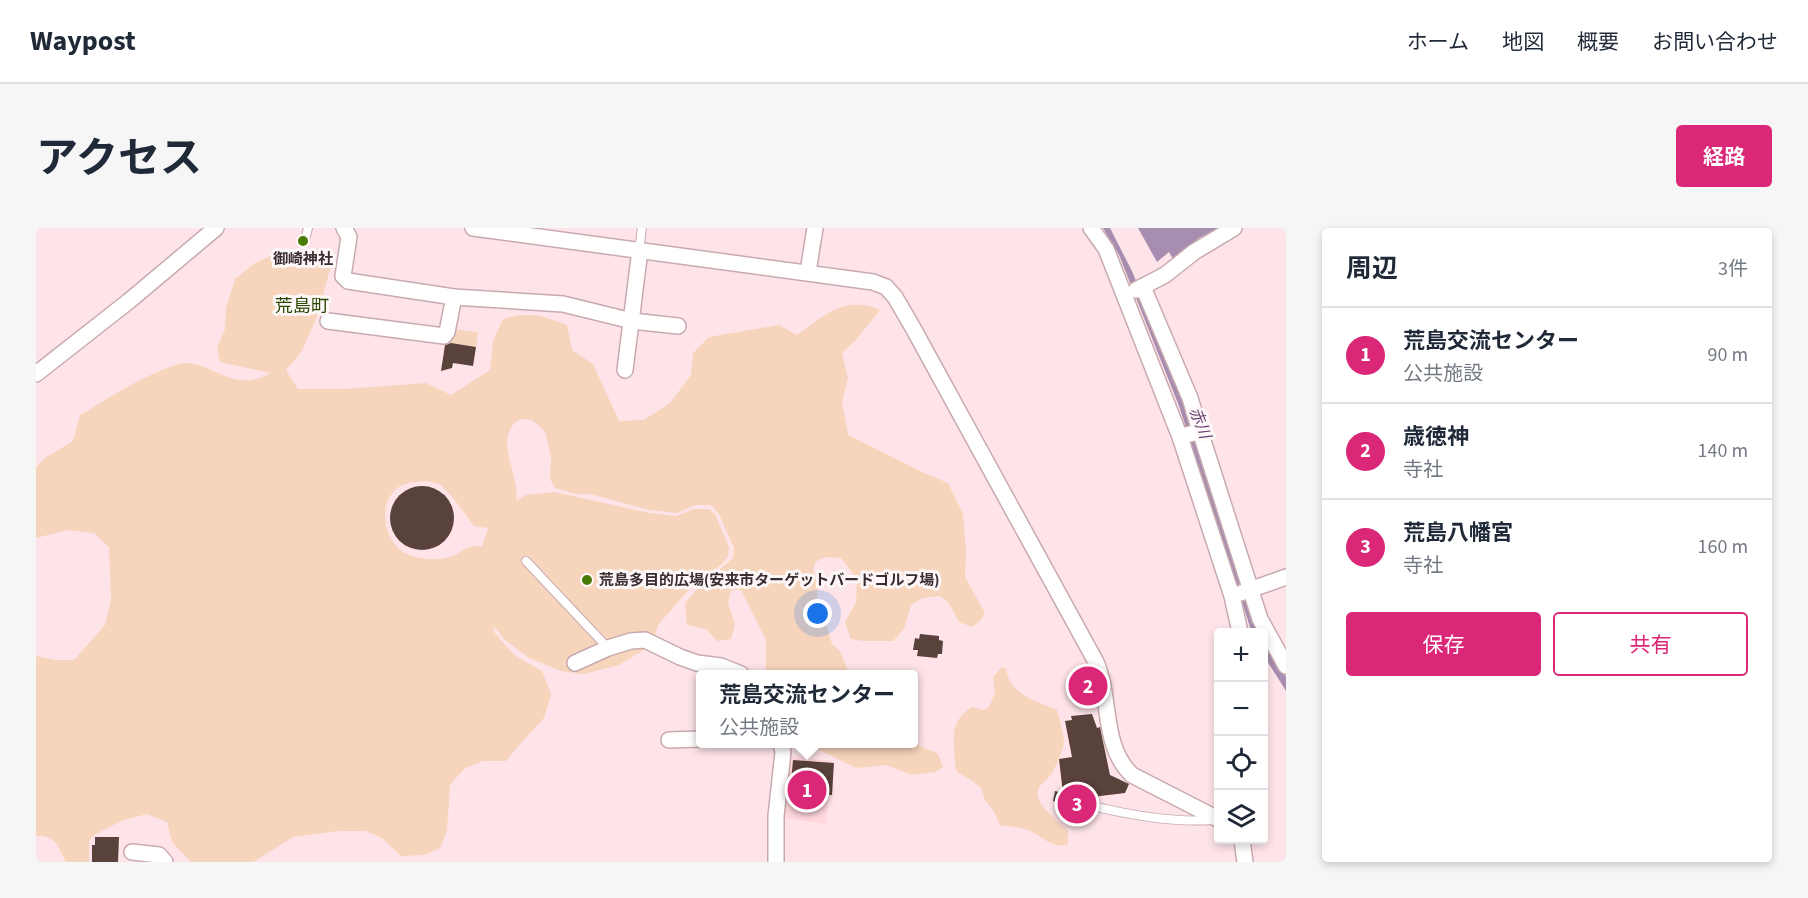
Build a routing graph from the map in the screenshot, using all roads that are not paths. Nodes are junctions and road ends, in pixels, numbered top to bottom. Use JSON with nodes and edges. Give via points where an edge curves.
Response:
{"nodes":[{"id":1,"x":216,"y":228,"type":"edge"},
{"id":2,"x":344,"y":228,"type":"edge"},
{"id":3,"x":473,"y":228,"type":"edge"},
{"id":4,"x":642,"y":228,"type":"edge"},
{"id":5,"x":815,"y":228,"type":"edge"},
{"id":6,"x":1091,"y":228,"type":"edge"},
{"id":7,"x":1234,"y":228,"type":"edge"},
{"id":8,"x":640,"y":250,"type":"junction"},
{"id":9,"x":808,"y":272,"type":"junction"},
{"id":10,"x":1135,"y":290,"type":"junction"},
{"id":11,"x":454,"y":297,"type":"junction"},
{"id":12,"x":328,"y":321,"type":"dead end"},
{"id":13,"x":632,"y":321,"type":"junction"},
{"id":14,"x":678,"y":327,"type":"dead end"},
{"id":15,"x":625,"y":370,"type":"dead end"},
{"id":16,"x":36,"y":374,"type":"edge"},
{"id":17,"x":1191,"y":433,"type":"junction"},
{"id":18,"x":526,"y":561,"type":"dead end"},
{"id":19,"x":1286,"y":577,"type":"edge"},
{"id":20,"x":1250,"y":590,"type":"junction"},
{"id":21,"x":1232,"y":596,"type":"junction"},
{"id":22,"x":1239,"y":628,"type":"edge"},
{"id":23,"x":608,"y":648,"type":"junction"},
{"id":24,"x":1268,"y":655,"type":"edge"},
{"id":25,"x":1284,"y":657,"type":"edge"},
{"id":26,"x":575,"y":663,"type":"dead end"},
{"id":27,"x":730,"y":670,"type":"edge"},
{"id":28,"x":696,"y":739,"type":"edge"},
{"id":29,"x":669,"y":740,"type":"dead end"},
{"id":30,"x":782,"y":748,"type":"edge"},
{"id":31,"x":1092,"y":806,"type":"dead end"},
{"id":32,"x":1214,"y":817,"type":"edge"},
{"id":33,"x":1214,"y":819,"type":"edge"},
{"id":34,"x":1243,"y":844,"type":"edge"},
{"id":35,"x":132,"y":852,"type":"dead end"},
{"id":36,"x":165,"y":862,"type":"edge"},
{"id":37,"x":776,"y":862,"type":"edge"},
{"id":38,"x":1245,"y":862,"type":"edge"}],
"edges":[{"from":1,"to":16,"type":"street"},
{"from":2,"to":11,"type":"street","via":[[349,237],[342,273],[345,280]]},
{"from":3,"to":8,"type":"street"},
{"from":4,"to":8,"type":"lane"},
{"from":5,"to":9,"type":"street"},
{"from":6,"to":10,"type":"street"},
{"from":7,"to":10,"type":"street","via":[[1194,252],[1166,275]]},
{"from":8,"to":9,"type":"street"},
{"from":8,"to":13,"type":"street"},
{"from":9,"to":32,"type":"street","via":[[873,282],[886,287],[895,297],[1095,662],[1102,678],[1113,748],[1122,764],[1132,775]]},
{"from":10,"to":17,"type":"street"},
{"from":10,"to":17,"type":"street","via":[[1190,398]]},
{"from":11,"to":12,"type":"street","via":[[444,336]]},
{"from":11,"to":13,"type":"street","via":[[563,304]]},
{"from":13,"to":14,"type":"street"},
{"from":13,"to":15,"type":"street"},
{"from":17,"to":20,"type":"street"},
{"from":17,"to":21,"type":"street"},
{"from":18,"to":23,"type":"lane"},
{"from":19,"to":20,"type":"street"},
{"from":20,"to":21,"type":"street"},
{"from":20,"to":25,"type":"street","via":[[1260,619]]},
{"from":21,"to":22,"type":"street"},
{"from":23,"to":26,"type":"street"},
{"from":23,"to":27,"type":"street","via":[[645,640],[680,657]]},
{"from":24,"to":25,"type":"street"},
{"from":28,"to":29,"type":"street"},
{"from":30,"to":37,"type":"street"},
{"from":31,"to":33,"type":"lane","via":[[1193,821]]},
{"from":34,"to":38,"type":"street"},
{"from":35,"to":36,"type":"street","via":[[159,855]]}]}
